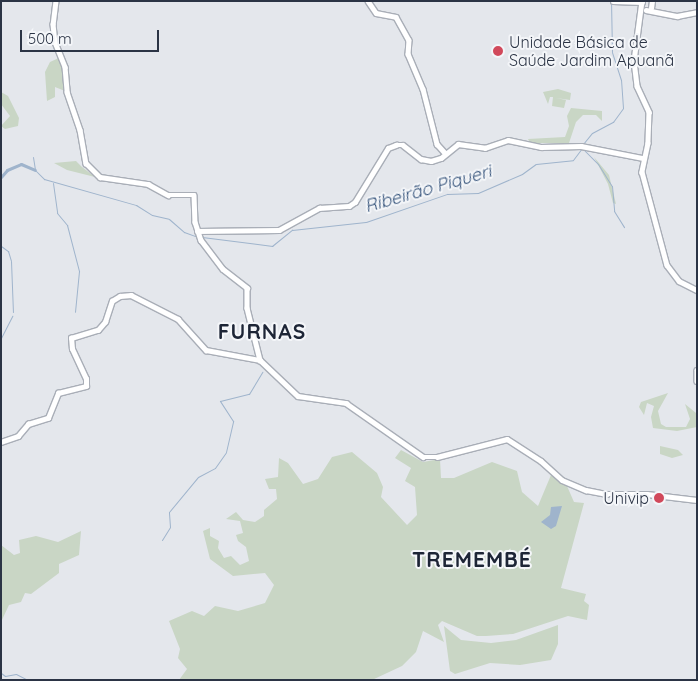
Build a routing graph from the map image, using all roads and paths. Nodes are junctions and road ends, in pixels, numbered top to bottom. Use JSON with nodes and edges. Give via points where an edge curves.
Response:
{"nodes":[{"id":1,"x":56,"y":1,"type":"edge"},
{"id":2,"x":368,"y":1,"type":"edge"},
{"id":3,"x":613,"y":1,"type":"edge"},
{"id":4,"x":652,"y":1,"type":"edge"},
{"id":5,"x":642,"y":2,"type":"edge"},
{"id":6,"x":648,"y":9,"type":"junction"},
{"id":7,"x":697,"y":12,"type":"edge"},
{"id":8,"x":640,"y":14,"type":"junction"},
{"id":9,"x":445,"y":153,"type":"junction"},
{"id":10,"x":643,"y":158,"type":"junction"},
{"id":11,"x":198,"y":235,"type":"junction"},
{"id":12,"x":696,"y":287,"type":"edge"},
{"id":13,"x":261,"y":358,"type":"junction"},
{"id":14,"x":697,"y":370,"type":"edge"},
{"id":15,"x":697,"y":380,"type":"edge"},
{"id":16,"x":1,"y":442,"type":"edge"},
{"id":17,"x":697,"y":500,"type":"edge"}],
"edges":[{"from":1,"to":11,"type":"main road","via":[[55,42],[65,67],[67,92],[88,167],[100,177],[148,184],[168,195],[194,195]]},
{"from":2,"to":9,"type":"main road","via":[[376,13],[396,17],[408,40],[408,54],[423,89],[437,144]]},
{"from":3,"to":5,"type":"main road"},
{"from":4,"to":6,"type":"main road"},
{"from":5,"to":6,"type":"main road"},
{"from":5,"to":8,"type":"main road"},
{"from":6,"to":7,"type":"main road","via":[[680,16]]},
{"from":6,"to":8,"type":"main road"},
{"from":8,"to":10,"type":"main road","via":[[634,66],[637,86],[649,112],[648,143]]},
{"from":9,"to":10,"type":"main road","via":[[458,144],[485,148],[507,140],[541,147],[583,146]]},
{"from":9,"to":11,"type":"main road","via":[[441,158],[429,161],[403,145],[392,146],[353,204],[319,208],[282,229]]},
{"from":10,"to":12,"type":"main road","via":[[641,168],[650,212],[665,258],[671,272],[685,284]]},
{"from":11,"to":13,"type":"main road","via":[[223,269],[247,288],[247,308]]},
{"from":13,"to":16,"type":"main road","via":[[210,352],[186,326],[164,310],[131,295],[120,296],[112,301],[105,322],[98,330],[71,338],[86,386],[58,393],[48,418],[28,424],[18,436]]},
{"from":13,"to":17,"type":"main road","via":[[298,396],[346,402],[423,457],[437,457],[505,439],[541,461],[562,480],[592,492]]},
{"from":14,"to":15,"type":"main road"}]}
